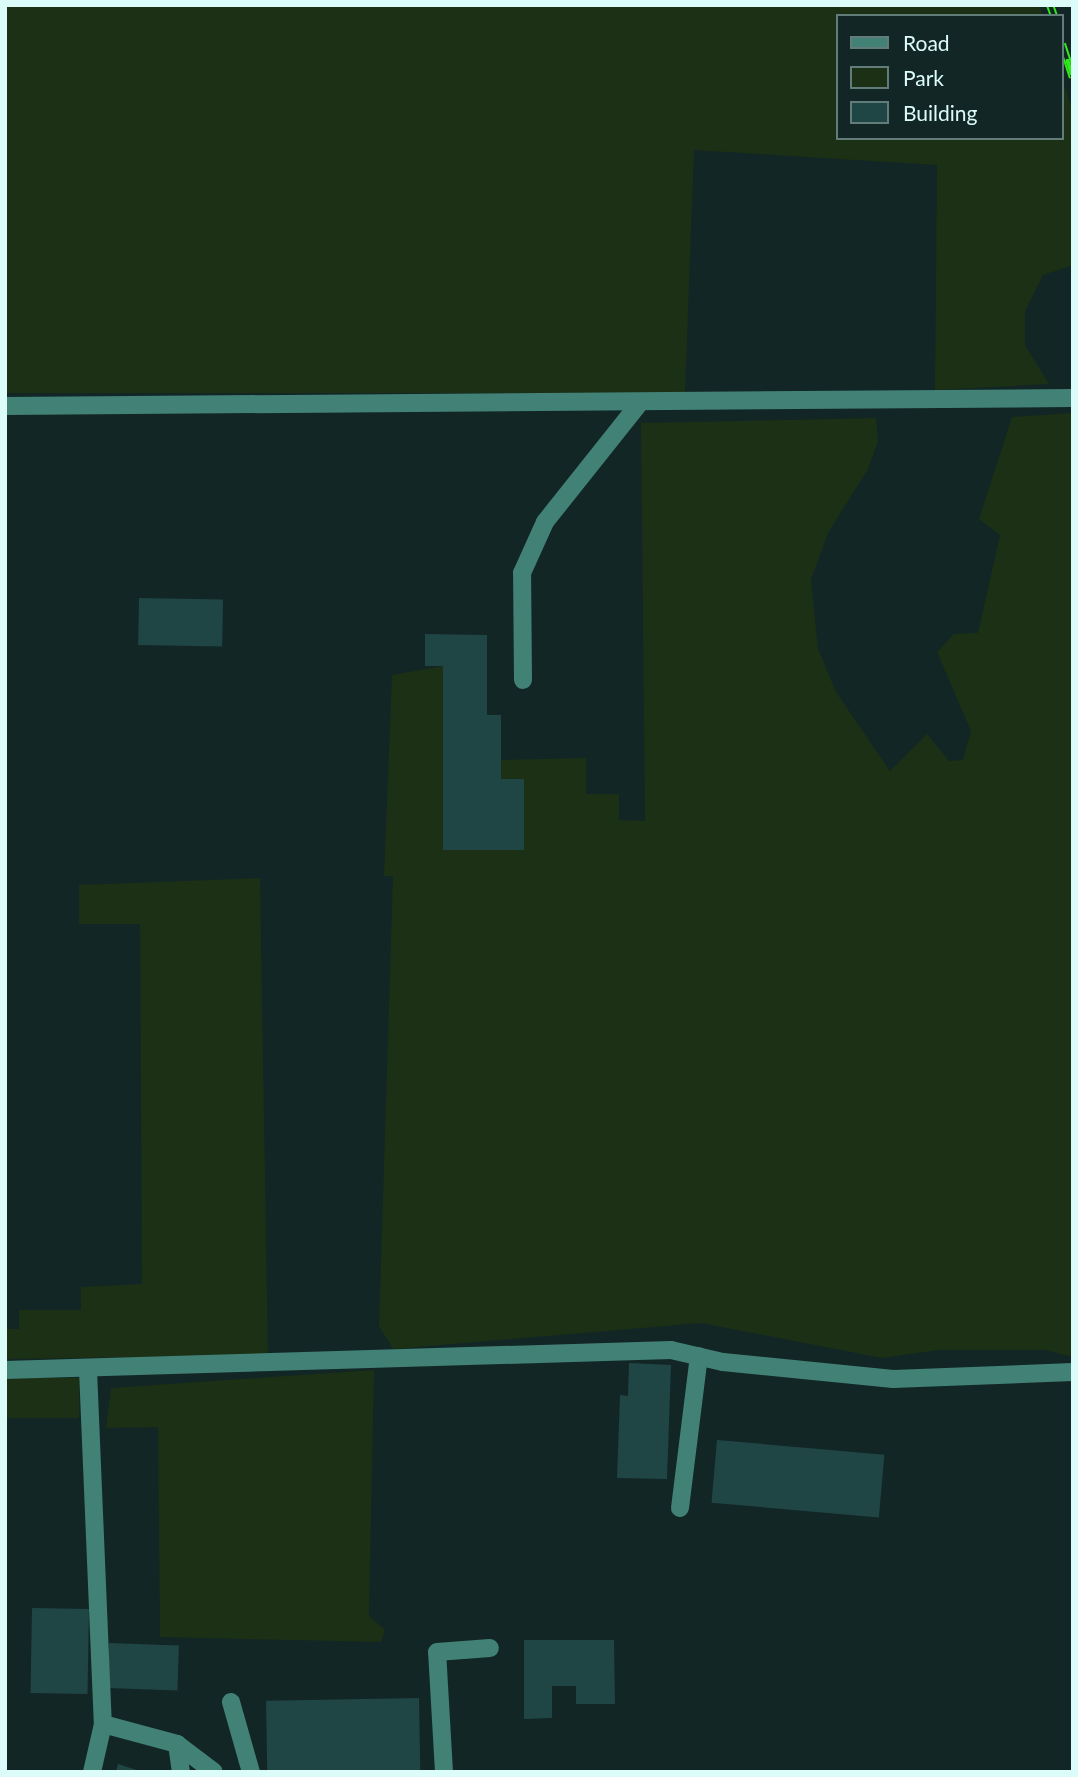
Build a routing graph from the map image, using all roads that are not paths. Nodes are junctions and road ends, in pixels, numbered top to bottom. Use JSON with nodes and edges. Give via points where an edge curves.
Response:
{"nodes":[{"id":1,"x":1073,"y":398,"type":"edge"},
{"id":2,"x":638,"y":405,"type":"junction"},
{"id":3,"x":5,"y":406,"type":"edge"},
{"id":4,"x":523,"y":680,"type":"dead end"},
{"id":5,"x":699,"y":1356,"type":"junction"},
{"id":6,"x":5,"y":1370,"type":"edge"},
{"id":7,"x":88,"y":1370,"type":"junction"},
{"id":8,"x":1073,"y":1372,"type":"edge"},
{"id":9,"x":680,"y":1508,"type":"dead end"},
{"id":10,"x":490,"y":1648,"type":"dead end"},
{"id":11,"x":231,"y":1702,"type":"dead end"},
{"id":12,"x":103,"y":1724,"type":"junction"},
{"id":13,"x":177,"y":1744,"type":"junction"},
{"id":14,"x":92,"y":1772,"type":"edge"},
{"id":15,"x":181,"y":1772,"type":"edge"},
{"id":16,"x":214,"y":1772,"type":"edge"},
{"id":17,"x":251,"y":1772,"type":"edge"},
{"id":18,"x":444,"y":1772,"type":"edge"}],
"edges":[{"from":1,"to":2,"type":"street"},
{"from":2,"to":3,"type":"street"},
{"from":2,"to":4,"type":"street","via":[[545,522],[522,573]]},
{"from":5,"to":7,"type":"street","via":[[671,1350]]},
{"from":5,"to":8,"type":"street","via":[[892,1379]]},
{"from":5,"to":9,"type":"street"},
{"from":6,"to":7,"type":"street"},
{"from":7,"to":12,"type":"street"},
{"from":10,"to":18,"type":"street","via":[[437,1652]]},
{"from":11,"to":17,"type":"street"},
{"from":12,"to":13,"type":"street"},
{"from":12,"to":14,"type":"street"},
{"from":13,"to":15,"type":"street"},
{"from":13,"to":16,"type":"street"}]}
